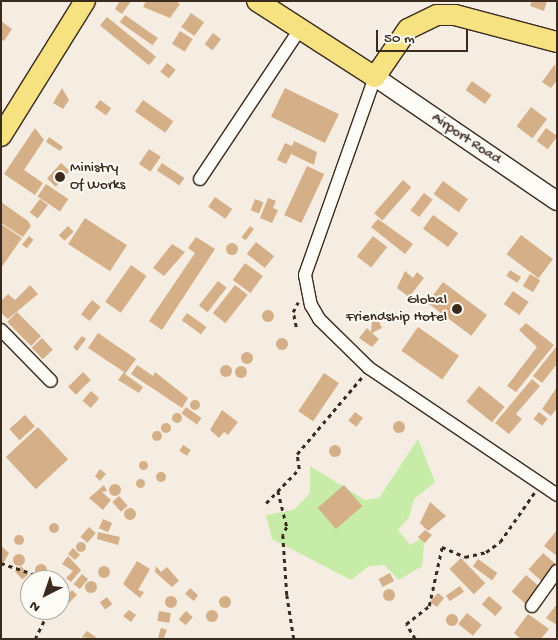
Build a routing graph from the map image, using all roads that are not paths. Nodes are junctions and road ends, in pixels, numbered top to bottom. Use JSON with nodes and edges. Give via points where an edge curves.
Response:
{"nodes":[{"id":1,"x":85,"y":1,"type":"edge"},
{"id":2,"x":257,"y":1,"type":"edge"},
{"id":3,"x":300,"y":29,"type":"junction"},
{"id":4,"x":557,"y":42,"type":"edge"},
{"id":5,"x":375,"y":77,"type":"junction"},
{"id":6,"x":1,"y":136,"type":"edge"},
{"id":7,"x":200,"y":179,"type":"dead end"},
{"id":8,"x":557,"y":201,"type":"edge"},
{"id":9,"x":1,"y":330,"type":"edge"},
{"id":10,"x":51,"y":381,"type":"dead end"},
{"id":11,"x":557,"y":495,"type":"edge"},
{"id":12,"x":557,"y":571,"type":"edge"},
{"id":13,"x":532,"y":606,"type":"dead end"}],
"edges":[{"from":1,"to":6,"type":"main road"},
{"from":2,"to":3,"type":"main road"},
{"from":3,"to":5,"type":"main road"},
{"from":3,"to":7,"type":"street"},
{"from":4,"to":5,"type":"main road","via":[[455,15],[437,15],[408,29]]},
{"from":5,"to":8,"type":"street","name":"Airport Road"},
{"from":5,"to":11,"type":"street","via":[[320,228],[304,288],[319,319],[369,368]]},
{"from":9,"to":10,"type":"street"},
{"from":12,"to":13,"type":"street"}]}
